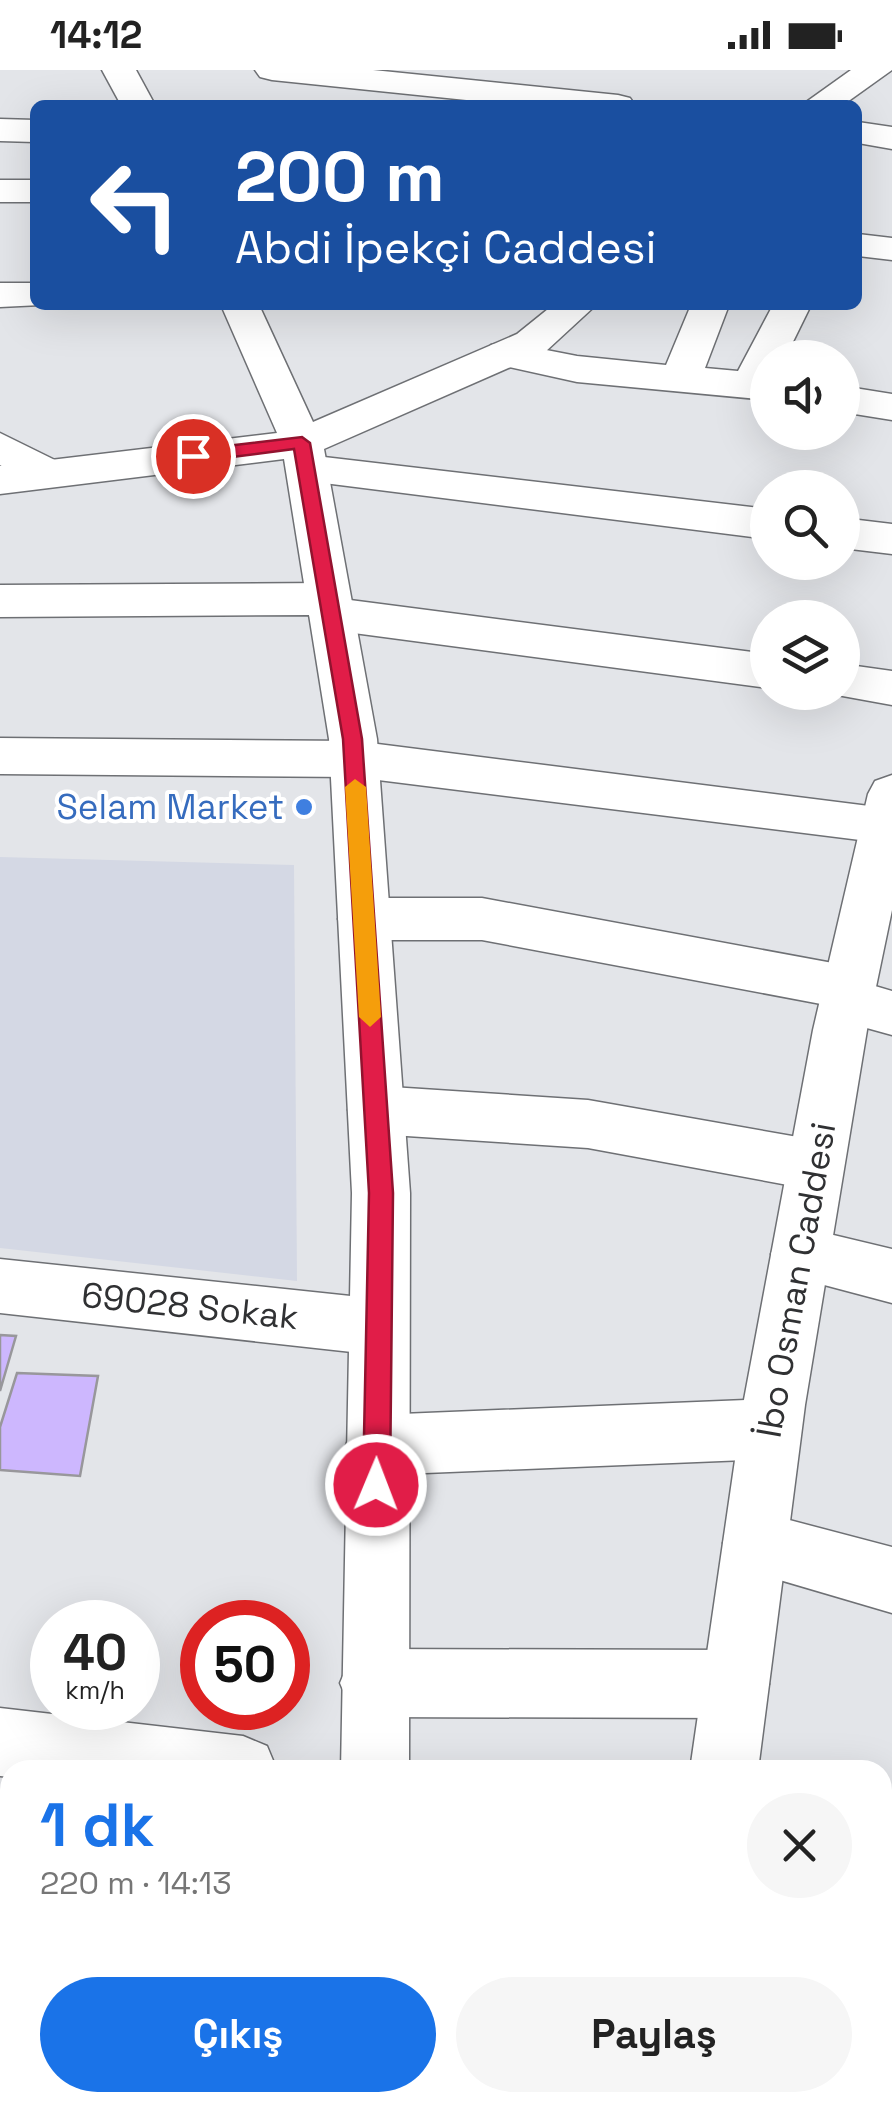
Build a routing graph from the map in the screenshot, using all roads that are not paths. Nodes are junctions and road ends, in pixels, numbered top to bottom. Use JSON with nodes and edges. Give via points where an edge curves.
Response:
{"nodes":[{"id":1,"x":119,"y":70,"type":"edge"},
{"id":2,"x":272,"y":70,"type":"edge"},
{"id":3,"x":875,"y":70,"type":"edge"},
{"id":4,"x":135,"y":100,"type":"edge"},
{"id":5,"x":569,"y":100,"type":"edge"},
{"id":6,"x":827,"y":100,"type":"edge"},
{"id":7,"x":0,"y":130,"type":"edge"},
{"id":8,"x":30,"y":131,"type":"edge"},
{"id":9,"x":862,"y":134,"type":"edge"},
{"id":10,"x":892,"y":138,"type":"edge"},
{"id":11,"x":0,"y":190,"type":"edge"},
{"id":12,"x":30,"y":190,"type":"edge"},
{"id":13,"x":862,"y":245,"type":"edge"},
{"id":14,"x":892,"y":249,"type":"edge"},
{"id":15,"x":30,"y":294,"type":"edge"},
{"id":16,"x":0,"y":295,"type":"edge"},
{"id":17,"x":242,"y":310,"type":"edge"},
{"id":18,"x":571,"y":310,"type":"edge"},
{"id":19,"x":708,"y":310,"type":"edge"},
{"id":20,"x":790,"y":310,"type":"edge"},
{"id":21,"x":778,"y":340,"type":"edge"},
{"id":22,"x":505,"y":354,"type":"junction"},
{"id":23,"x":681,"y":378,"type":"junction"},
{"id":24,"x":750,"y":385,"type":"edge"},
{"id":25,"x":860,"y":402,"type":"edge"},
{"id":26,"x":892,"y":407,"type":"edge"},
{"id":27,"x":0,"y":447,"type":"edge"},
{"id":28,"x":304,"y":456,"type":"junction"},
{"id":29,"x":48,"y":474,"type":"junction"},
{"id":30,"x":0,"y":480,"type":"edge"},
{"id":31,"x":750,"y":521,"type":"edge"},
{"id":32,"x":860,"y":535,"type":"edge"},
{"id":33,"x":892,"y":539,"type":"edge"},
{"id":34,"x":0,"y":601,"type":"edge"},
{"id":35,"x":330,"y":607,"type":"junction"},
{"id":36,"x":750,"y":669,"type":"edge"},
{"id":37,"x":860,"y":684,"type":"edge"},
{"id":38,"x":892,"y":688,"type":"edge"},
{"id":39,"x":0,"y":756,"type":"edge"},
{"id":40,"x":354,"y":758,"type":"junction"},
{"id":41,"x":888,"y":811,"type":"edge"},
{"id":42,"x":881,"y":895,"type":"edge"},
{"id":43,"x":364,"y":919,"type":"junction"},
{"id":44,"x":862,"y":1001,"type":"edge"},
{"id":45,"x":376,"y":1110,"type":"junction"},
{"id":46,"x":815,"y":1166,"type":"junction"},
{"id":47,"x":800,"y":1254,"type":"junction"},
{"id":48,"x":892,"y":1276,"type":"edge"},
{"id":49,"x":0,"y":1286,"type":"edge"},
{"id":50,"x":0,"y":1319,"type":"edge"},
{"id":51,"x":379,"y":1341,"type":"junction"},
{"id":52,"x":770,"y":1429,"type":"junction"},
{"id":53,"x":377,"y":1445,"type":"junction"},
{"id":54,"x":755,"y":1543,"type":"junction"},
{"id":55,"x":892,"y":1580,"type":"edge"},
{"id":56,"x":374,"y":1683,"type":"junction"},
{"id":57,"x":736,"y":1684,"type":"junction"},
{"id":58,"x":0,"y":1742,"type":"edge"},
{"id":59,"x":156,"y":1760,"type":"edge"},
{"id":60,"x":375,"y":1760,"type":"edge"},
{"id":61,"x":725,"y":1760,"type":"edge"}],
"edges":[{"from":1,"to":4,"type":"street"},
{"from":2,"to":5,"type":"street"},
{"from":3,"to":6,"type":"street"},
{"from":7,"to":8,"type":"street"},
{"from":9,"to":10,"type":"street"},
{"from":11,"to":12,"type":"street"},
{"from":13,"to":14,"type":"street"},
{"from":15,"to":16,"type":"street"},
{"from":17,"to":28,"type":"street"},
{"from":18,"to":22,"type":"street"},
{"from":19,"to":23,"type":"street"},
{"from":20,"to":21,"type":"street"},
{"from":22,"to":23,"type":"street","via":[[577,369]]},
{"from":22,"to":28,"type":"street"},
{"from":23,"to":24,"type":"street"},
{"from":25,"to":26,"type":"street"},
{"from":27,"to":29,"type":"street"},
{"from":28,"to":29,"type":"street"},
{"from":28,"to":31,"type":"street"},
{"from":28,"to":35,"type":"street"},
{"from":29,"to":30,"type":"street"},
{"from":32,"to":33,"type":"street"},
{"from":34,"to":35,"type":"street"},
{"from":35,"to":36,"type":"street"},
{"from":35,"to":40,"type":"street"},
{"from":37,"to":38,"type":"street"},
{"from":39,"to":40,"type":"street"},
{"from":40,"to":41,"type":"street"},
{"from":40,"to":43,"type":"street"},
{"from":41,"to":42,"type":"street","name":"İbo Osman Caddesi"},
{"from":42,"to":44,"type":"street","name":"İbo Osman Caddesi"},
{"from":43,"to":44,"type":"street","via":[[482,919]]},
{"from":43,"to":45,"type":"street"},
{"from":44,"to":46,"type":"street","name":"İbo Osman Caddesi"},
{"from":45,"to":46,"type":"street","via":[[588,1124]]},
{"from":45,"to":51,"type":"street"},
{"from":46,"to":47,"type":"street","name":"İbo Osman Caddesi"},
{"from":47,"to":48,"type":"street"},
{"from":47,"to":52,"type":"street","name":"İbo Osman Caddesi"},
{"from":49,"to":51,"type":"street","name":"69028 Sokak"},
{"from":50,"to":51,"type":"street"},
{"from":51,"to":53,"type":"street"},
{"from":52,"to":53,"type":"street"},
{"from":52,"to":54,"type":"street","name":"İbo Osman Caddesi"},
{"from":53,"to":56,"type":"street"},
{"from":54,"to":55,"type":"street"},
{"from":54,"to":57,"type":"street","name":"İbo Osman Caddesi"},
{"from":56,"to":57,"type":"street"},
{"from":56,"to":60,"type":"street"},
{"from":57,"to":61,"type":"street","name":"İbo Osman Caddesi"},
{"from":58,"to":59,"type":"street"}]}
